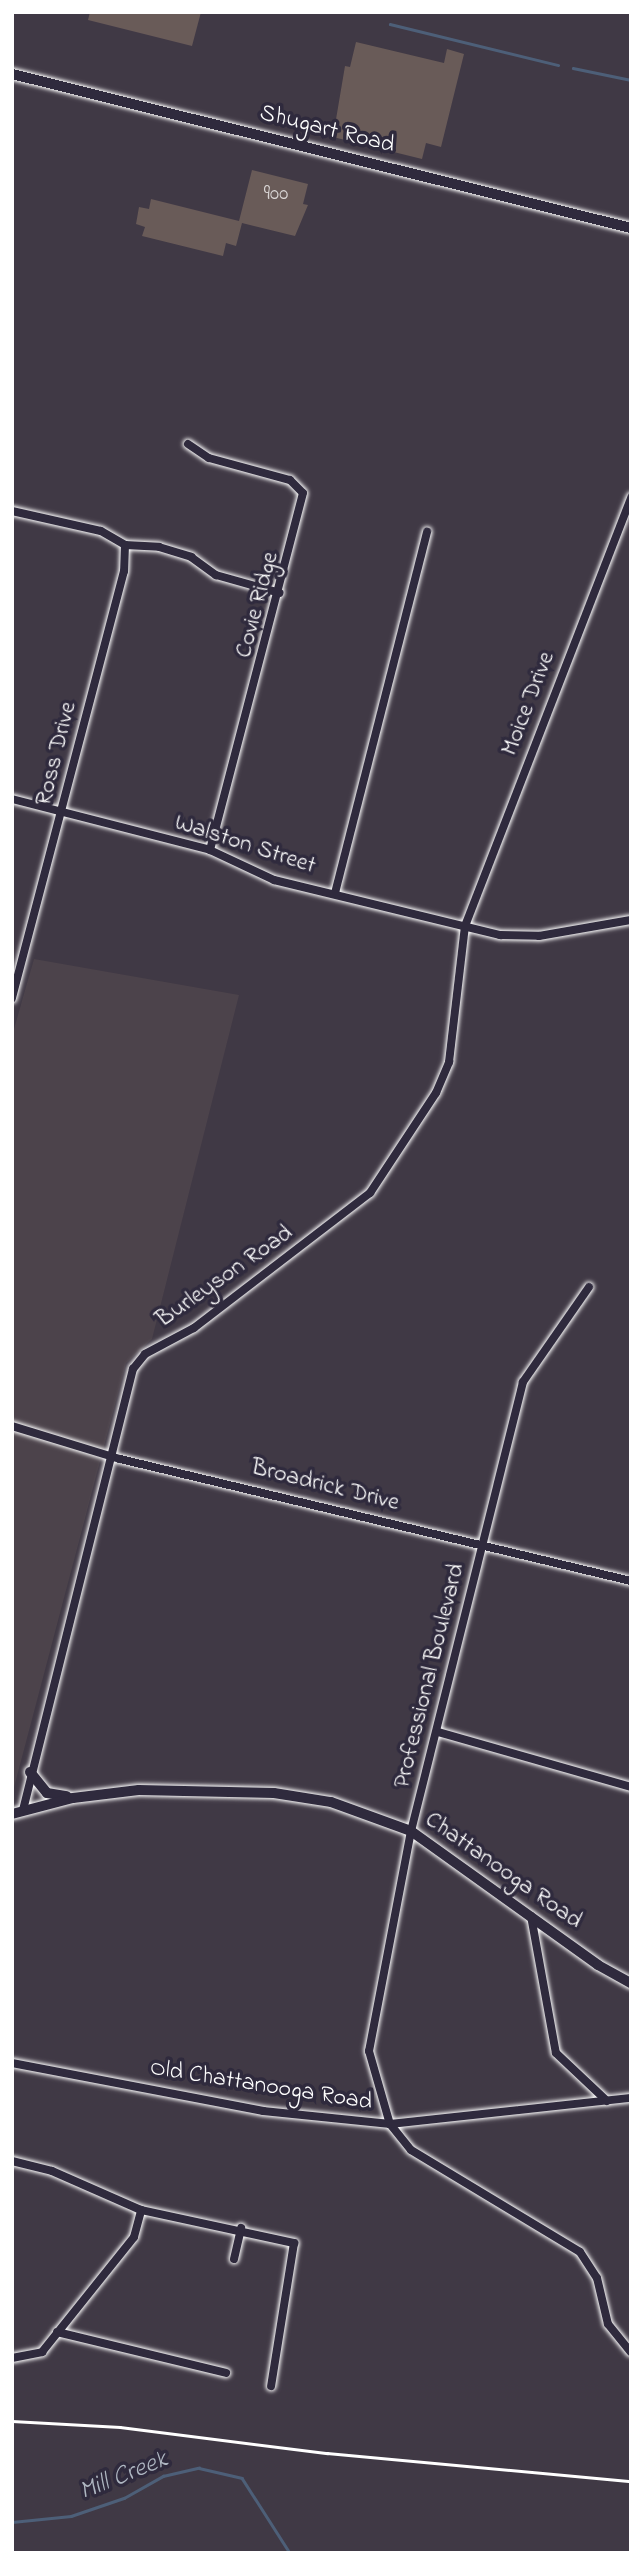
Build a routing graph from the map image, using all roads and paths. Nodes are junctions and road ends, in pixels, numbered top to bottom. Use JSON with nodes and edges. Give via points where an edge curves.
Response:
{"nodes":[{"id":1,"x":12,"y":74,"type":"edge"},
{"id":2,"x":631,"y":228,"type":"edge"},
{"id":3,"x":188,"y":444,"type":"dead end"},
{"id":4,"x":631,"y":497,"type":"edge"},
{"id":5,"x":12,"y":511,"type":"edge"},
{"id":6,"x":427,"y":532,"type":"dead end"},
{"id":7,"x":125,"y":545,"type":"junction"},
{"id":8,"x":280,"y":593,"type":"junction"},
{"id":9,"x":12,"y":799,"type":"edge"},
{"id":10,"x":63,"y":811,"type":"junction"},
{"id":11,"x":210,"y":850,"type":"junction"},
{"id":12,"x":335,"y":893,"type":"junction"},
{"id":13,"x":631,"y":920,"type":"edge"},
{"id":14,"x":465,"y":926,"type":"junction"},
{"id":15,"x":12,"y":999,"type":"edge"},
{"id":16,"x":589,"y":1287,"type":"dead end"},
{"id":17,"x":12,"y":1426,"type":"edge"},
{"id":18,"x":111,"y":1455,"type":"junction"},
{"id":19,"x":482,"y":1544,"type":"junction"},
{"id":20,"x":631,"y":1581,"type":"edge"},
{"id":21,"x":438,"y":1732,"type":"junction"},
{"id":22,"x":30,"y":1772,"type":"junction"},
{"id":23,"x":631,"y":1787,"type":"edge"},
{"id":24,"x":73,"y":1798,"type":"junction"},
{"id":25,"x":18,"y":1812,"type":"edge"},
{"id":26,"x":411,"y":1831,"type":"junction"},
{"id":27,"x":531,"y":1916,"type":"junction"},
{"id":28,"x":631,"y":1983,"type":"edge"},
{"id":29,"x":12,"y":2063,"type":"edge"},
{"id":30,"x":631,"y":2098,"type":"edge"},
{"id":31,"x":607,"y":2101,"type":"junction"},
{"id":32,"x":390,"y":2124,"type":"junction"},
{"id":33,"x":12,"y":2161,"type":"edge"},
{"id":34,"x":141,"y":2210,"type":"junction"},
{"id":35,"x":241,"y":2228,"type":"junction"},
{"id":36,"x":234,"y":2259,"type":"dead end"},
{"id":37,"x":57,"y":2332,"type":"junction"},
{"id":38,"x":631,"y":2352,"type":"edge"},
{"id":39,"x":12,"y":2358,"type":"edge"},
{"id":40,"x":226,"y":2373,"type":"dead end"},
{"id":41,"x":271,"y":2386,"type":"dead end"}],
"edges":[{"from":1,"to":2,"type":"street","name":"Shugart Road"},
{"from":3,"to":8,"type":"street","name":"Covie Ridge","via":[[209,458],[300,485],[302,509]]},
{"from":4,"to":14,"type":"street","name":"Moice Drive"},
{"from":5,"to":7,"type":"street","via":[[101,531]]},
{"from":6,"to":12,"type":"street"},
{"from":7,"to":8,"type":"street","via":[[159,547],[191,557],[216,575]]},
{"from":7,"to":10,"type":"street","name":"Ross Drive","via":[[124,571]]},
{"from":8,"to":11,"type":"street","name":"Covie Ridge"},
{"from":9,"to":10,"type":"street","name":"Walston Street"},
{"from":10,"to":11,"type":"street","name":"Walston Street"},
{"from":10,"to":15,"type":"street","name":"Ross Drive"},
{"from":11,"to":12,"type":"street","name":"Walston Street","via":[[274,880]]},
{"from":12,"to":14,"type":"street","name":"Walston Street"},
{"from":13,"to":14,"type":"street","name":"Walston Street","via":[[539,936]]},
{"from":14,"to":18,"type":"street","name":"Burleyson Road","via":[[449,1062],[385,1174],[324,1231],[194,1328],[138,1360]]},
{"from":16,"to":19,"type":"street","name":"Professional Boulevard","via":[[523,1382]]},
{"from":17,"to":18,"type":"street","name":"Broadrick Drive"},
{"from":18,"to":19,"type":"street","name":"Broadrick Drive"},
{"from":18,"to":22,"type":"street","name":"Burleyson Road"},
{"from":19,"to":20,"type":"street","name":"Broadrick Drive"},
{"from":19,"to":21,"type":"street","name":"Professional Boulevard"},
{"from":21,"to":23,"type":"street"},
{"from":21,"to":26,"type":"street","name":"Professional Boulevard"},
{"from":22,"to":24,"type":"main road","via":[[47,1793]]},
{"from":22,"to":25,"type":"street","name":"Burleyson Road"},
{"from":24,"to":25,"type":"main road","name":"Chattanooga Road"},
{"from":24,"to":26,"type":"main road","name":"Chattanooga Road","via":[[139,1790],[274,1793],[331,1802]]},
{"from":26,"to":27,"type":"main road","name":"Chattanooga Road"},
{"from":26,"to":32,"type":"street","name":"Professional Boulevard","via":[[369,2051]]},
{"from":27,"to":28,"type":"main road","name":"Chattanooga Road"},
{"from":27,"to":31,"type":"street","via":[[556,2053]]},
{"from":29,"to":32,"type":"street","name":"Old Chattanooga Road","via":[[263,2111]]},
{"from":30,"to":31,"type":"street","name":"Old Chattanooga Road"},
{"from":31,"to":32,"type":"street","name":"Old Chattanooga Road"},
{"from":32,"to":38,"type":"street","name":"Professional Boulevard","via":[[411,2150],[580,2252],[597,2278],[608,2323]]},
{"from":33,"to":34,"type":"street","via":[[51,2171]]},
{"from":34,"to":35,"type":"street"},
{"from":34,"to":37,"type":"street","via":[[134,2237]]},
{"from":35,"to":36,"type":"street"},
{"from":35,"to":41,"type":"street","via":[[294,2243]]},
{"from":37,"to":39,"type":"street","via":[[42,2351]]},
{"from":37,"to":40,"type":"street"}]}
